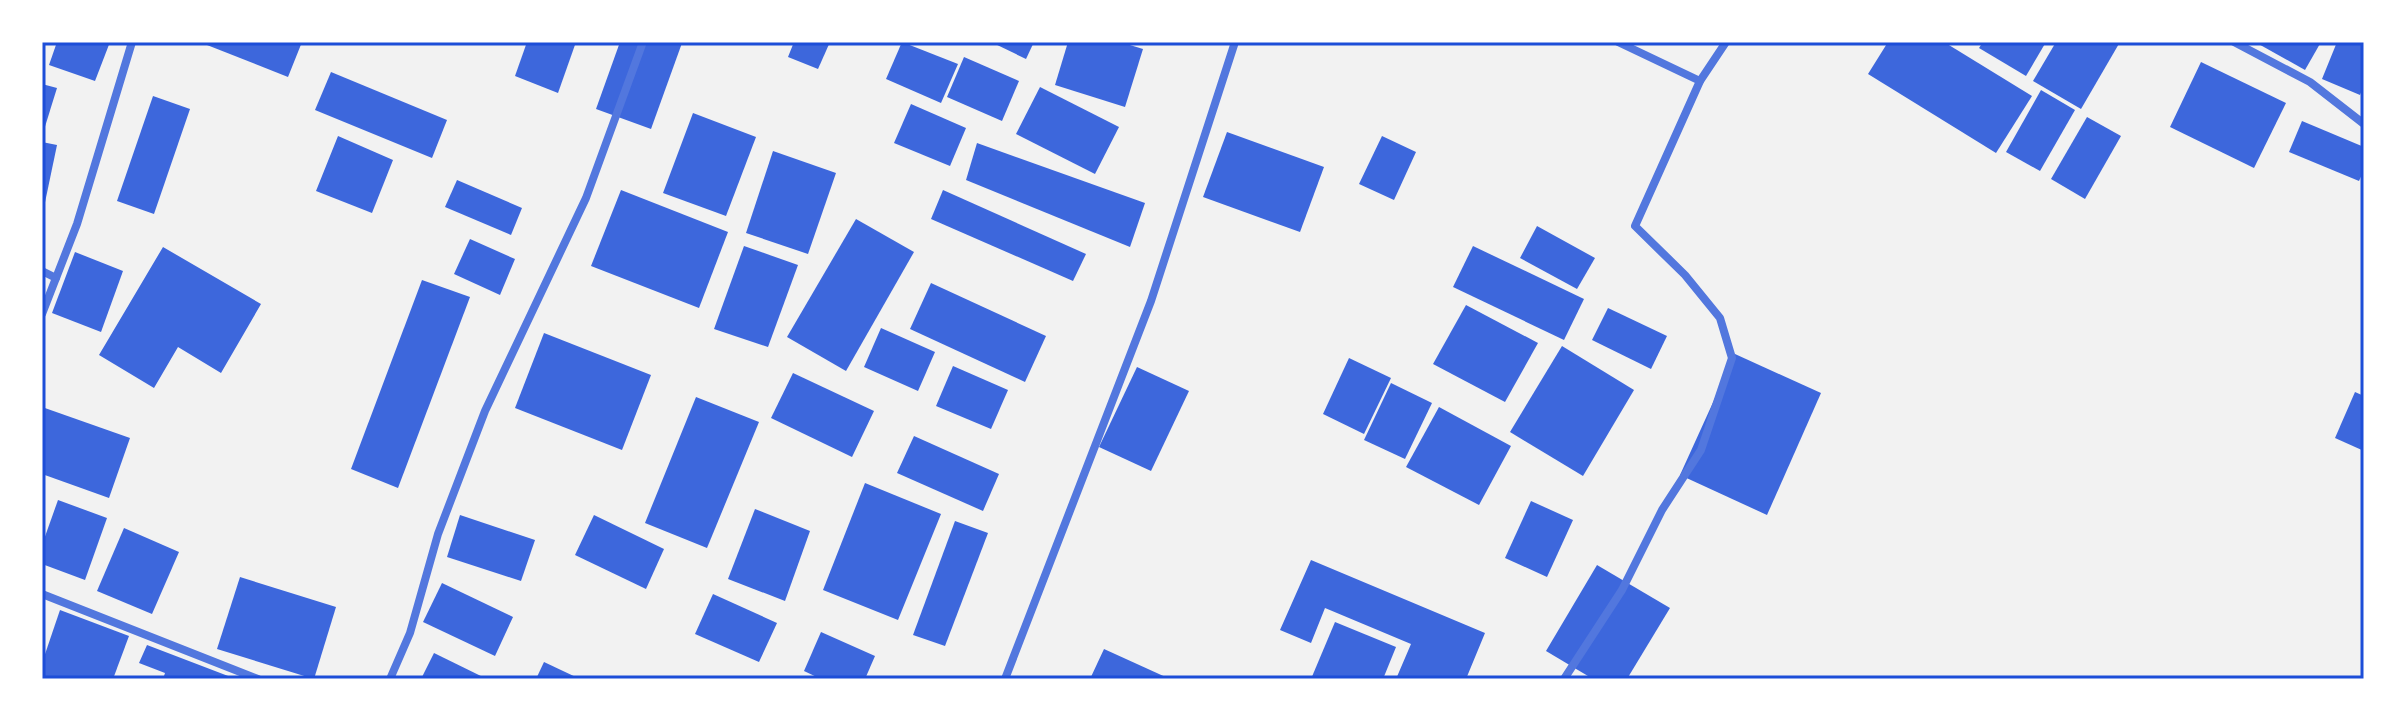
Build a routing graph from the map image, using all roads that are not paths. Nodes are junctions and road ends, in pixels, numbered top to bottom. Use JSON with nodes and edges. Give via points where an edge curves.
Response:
{"nodes":[{"id":1,"x":132,"y":42,"type":"edge"},
{"id":2,"x":643,"y":42,"type":"edge"},
{"id":3,"x":1235,"y":42,"type":"edge"},
{"id":4,"x":1618,"y":42,"type":"edge"},
{"id":5,"x":1726,"y":42,"type":"edge"},
{"id":6,"x":2234,"y":42,"type":"edge"},
{"id":7,"x":1700,"y":81,"type":"junction"},
{"id":8,"x":2364,"y":124,"type":"edge"},
{"id":9,"x":42,"y":271,"type":"edge"},
{"id":10,"x":56,"y":278,"type":"junction"},
{"id":11,"x":42,"y":314,"type":"edge"},
{"id":12,"x":42,"y":594,"type":"edge"},
{"id":13,"x":258,"y":679,"type":"edge"},
{"id":14,"x":390,"y":679,"type":"edge"},
{"id":15,"x":1005,"y":679,"type":"edge"},
{"id":16,"x":1564,"y":679,"type":"edge"}],
"edges":[{"from":1,"to":10,"type":"street"},
{"from":2,"to":14,"type":"street","via":[[586,198],[485,411]]},
{"from":3,"to":15,"type":"street","via":[[1151,301]]},
{"from":4,"to":7,"type":"street"},
{"from":5,"to":7,"type":"street"},
{"from":6,"to":8,"type":"street","via":[[2310,82]]},
{"from":7,"to":16,"type":"street","via":[[1635,226],[1720,318],[1732,358],[1701,450],[1662,510],[1622,590]]},
{"from":9,"to":10,"type":"street"},
{"from":10,"to":11,"type":"street"},
{"from":12,"to":13,"type":"street"}]}
